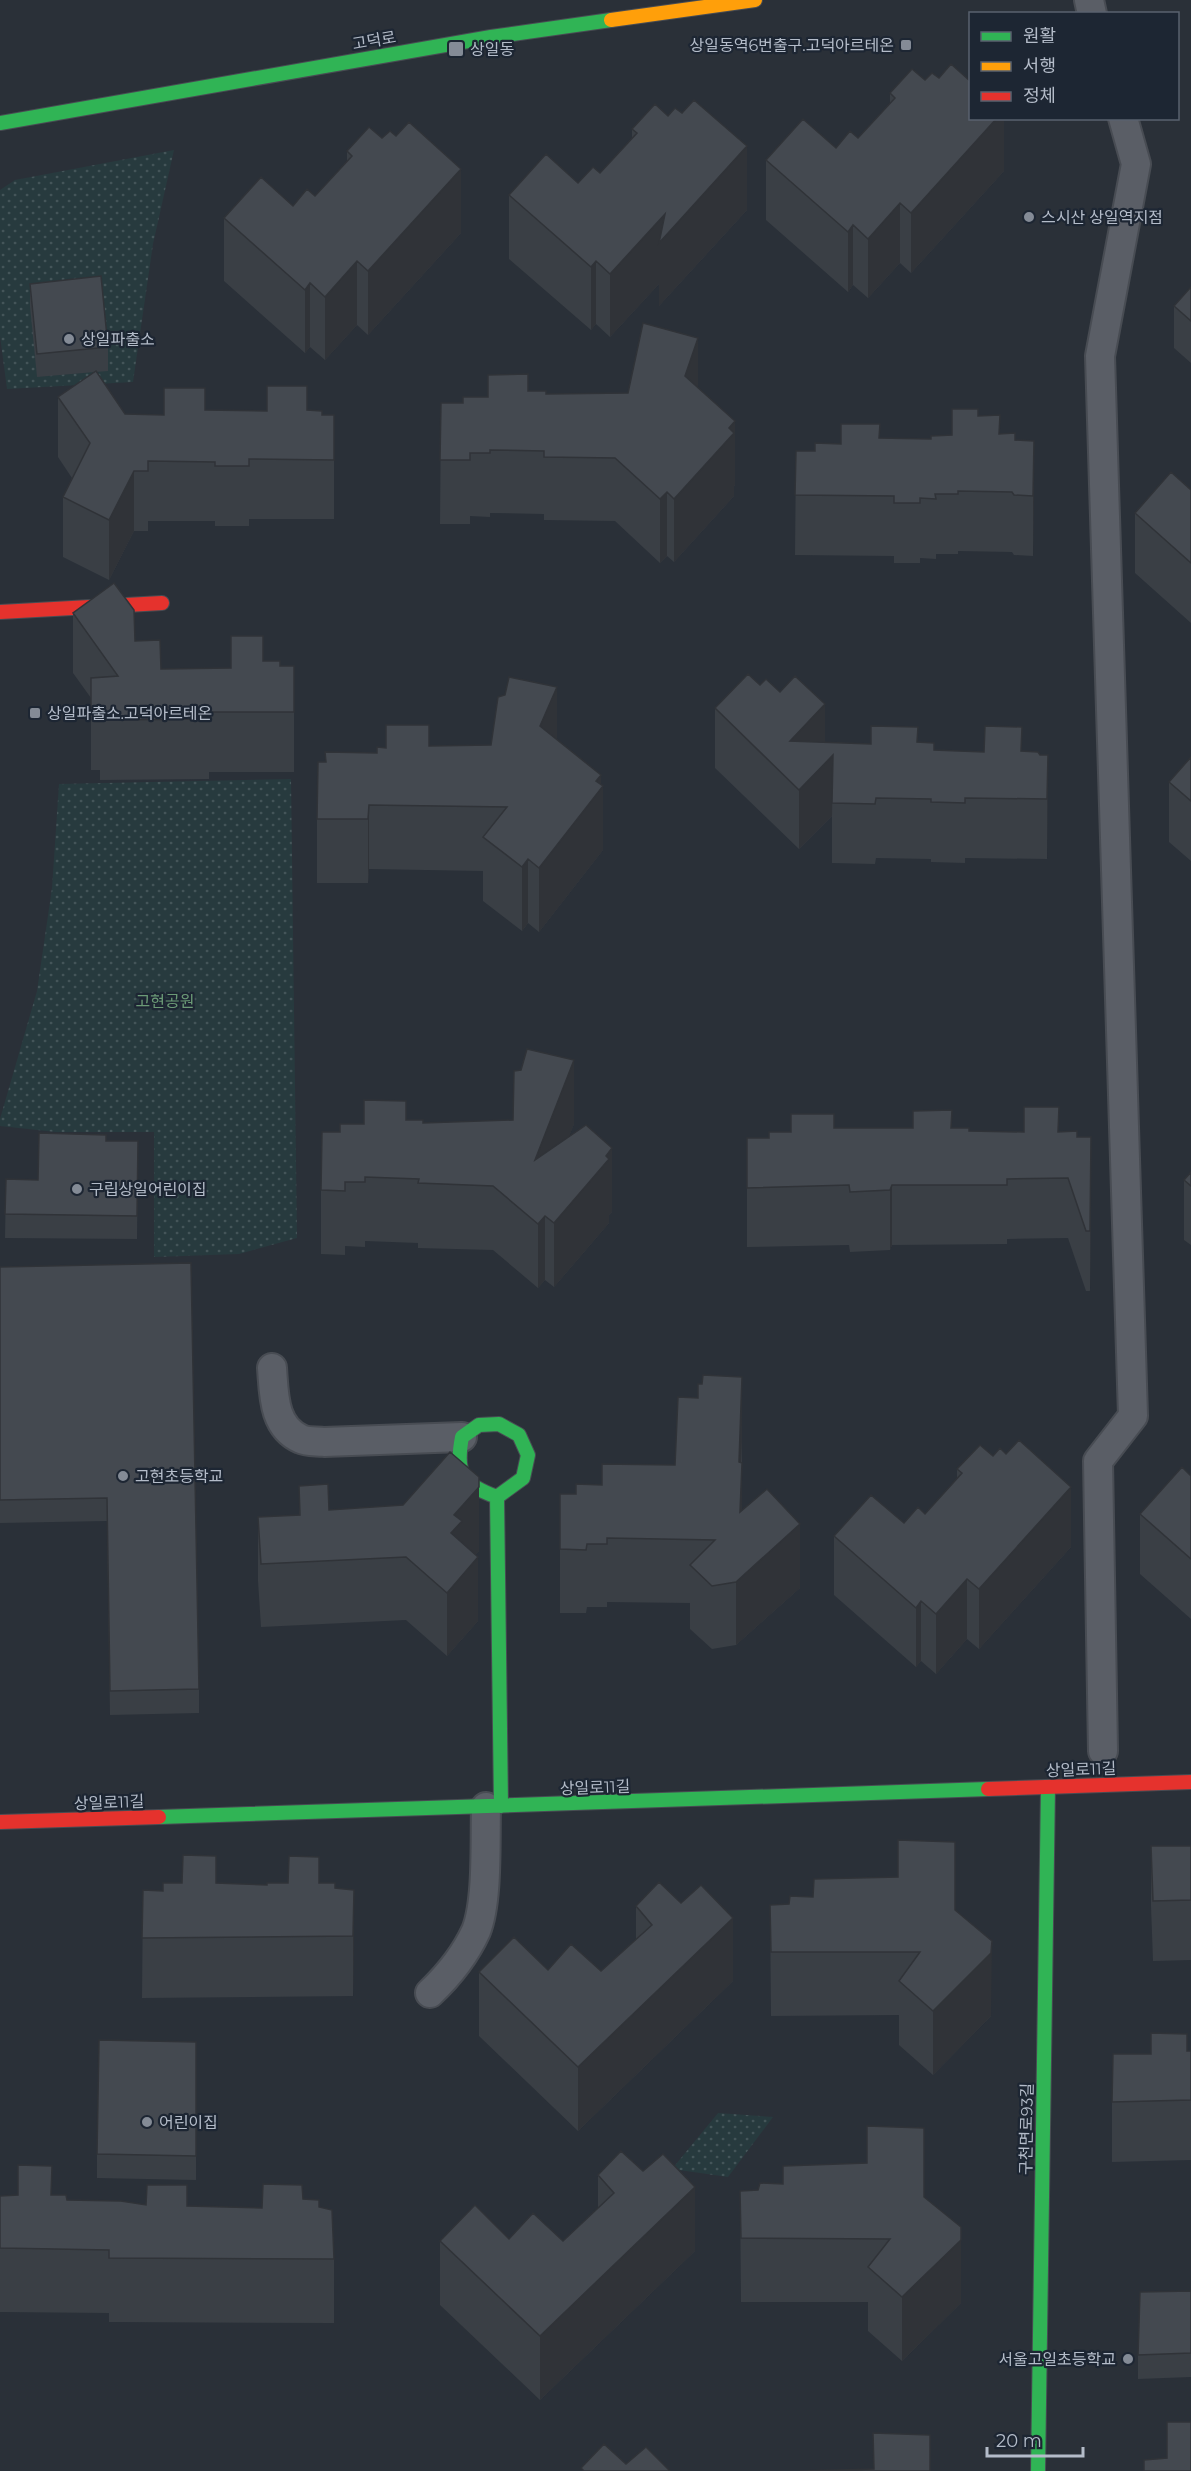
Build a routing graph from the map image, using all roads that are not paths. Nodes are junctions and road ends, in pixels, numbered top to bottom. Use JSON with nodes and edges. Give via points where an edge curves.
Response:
{"nodes":[{"id":1,"x":755,"y":0,"type":"edge"},
{"id":2,"x":1124,"y":120,"type":"edge"},
{"id":3,"x":0,"y":123,"type":"edge"},
{"id":4,"x":162,"y":603,"type":"dead end"},
{"id":5,"x":0,"y":612,"type":"edge"},
{"id":6,"x":272,"y":1368,"type":"dead end"},
{"id":7,"x":462,"y":1437,"type":"junction"},
{"id":8,"x":498,"y":1497,"type":"junction"},
{"id":9,"x":1103,"y":1751,"type":"dead end"},
{"id":10,"x":1191,"y":1782,"type":"edge"},
{"id":11,"x":1048,"y":1787,"type":"junction"},
{"id":12,"x":494,"y":1807,"type":"junction"},
{"id":13,"x":0,"y":1822,"type":"edge"},
{"id":14,"x":430,"y":1993,"type":"dead end"},
{"id":15,"x":1038,"y":2471,"type":"edge"}],
"edges":[{"from":1,"to":3,"type":"street","name":"고덕로","via":[[491,37]]},
{"from":2,"to":9,"type":"street","via":[[1136,164],[1100,356],[1133,1416],[1098,1461]]},
{"from":4,"to":5,"type":"street"},
{"from":6,"to":7,"type":"street","via":[[275,1408],[288,1431],[302,1440]]},
{"from":7,"to":8,"type":"street","via":[[458,1461],[465,1478],[477,1490]]},
{"from":7,"to":8,"type":"street","via":[[479,1425],[499,1424],[519,1435],[528,1455],[523,1478]]},
{"from":8,"to":12,"type":"street"},
{"from":10,"to":11,"type":"street","name":"상일로11길"},
{"from":11,"to":12,"type":"street","name":"상일로11길"},
{"from":11,"to":15,"type":"street","name":"구천면로93길"},
{"from":12,"to":13,"type":"street","name":"상일로11길"},
{"from":12,"to":14,"type":"street","via":[[477,1929],[452,1972]]}]}
